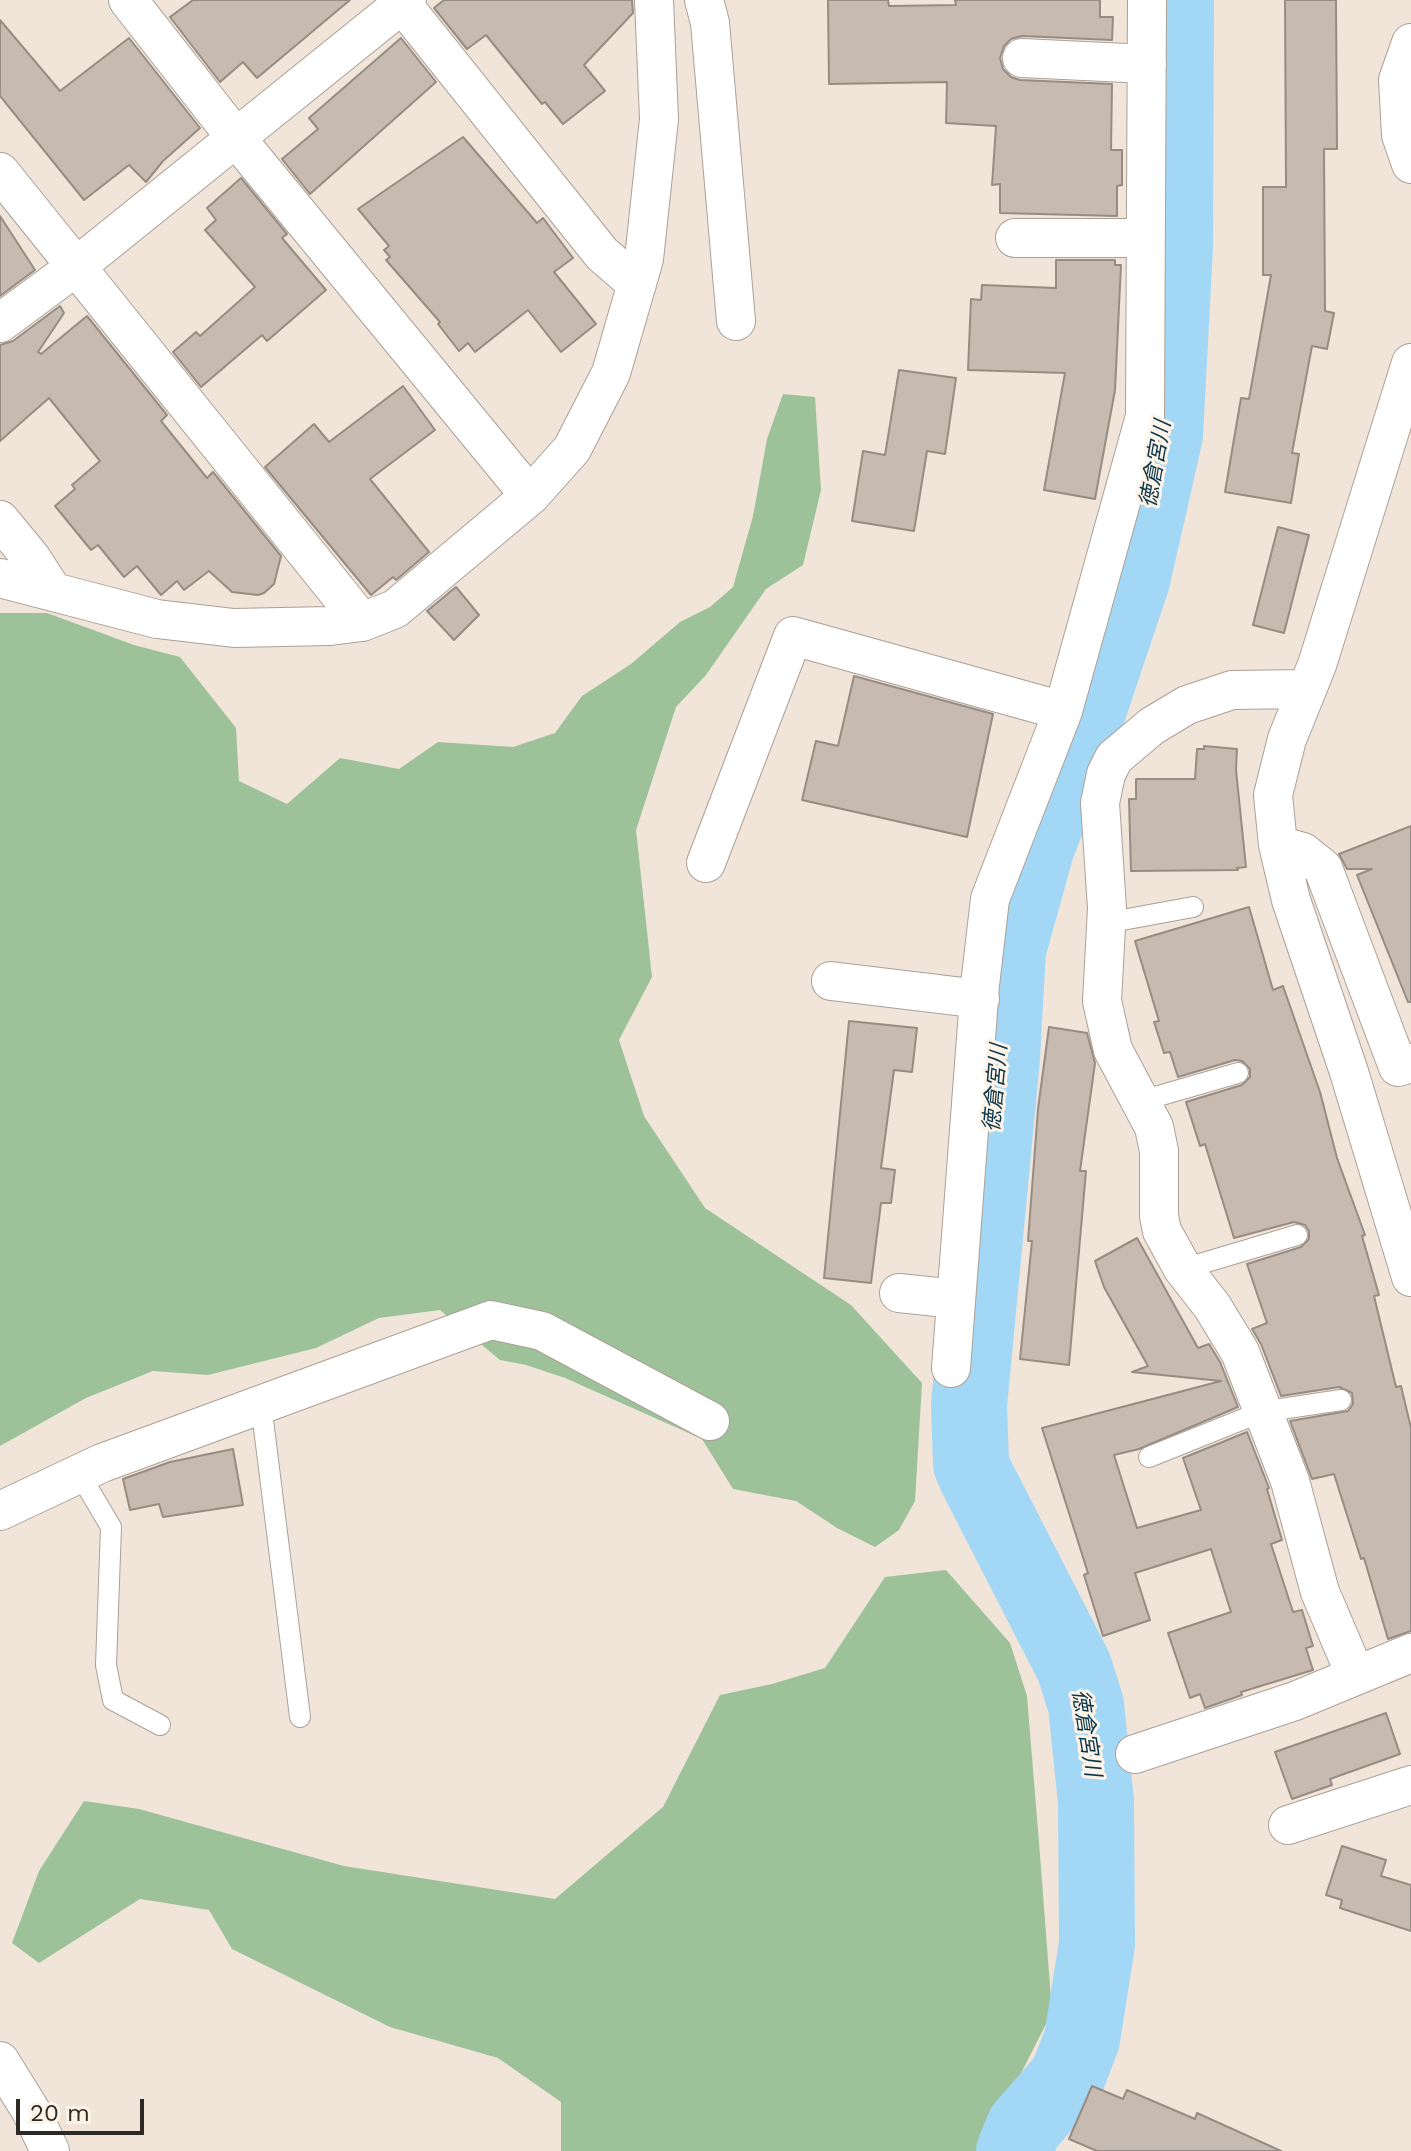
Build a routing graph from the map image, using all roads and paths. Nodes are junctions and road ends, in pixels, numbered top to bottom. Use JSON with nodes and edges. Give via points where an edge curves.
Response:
{"nodes":[{"id":1,"x":128,"y":0,"type":"edge"},
{"id":2,"x":654,"y":0,"type":"edge"},
{"id":3,"x":704,"y":0,"type":"edge"},
{"id":4,"x":1147,"y":0,"type":"edge"},
{"id":5,"x":403,"y":1,"type":"edge"},
{"id":6,"x":1022,"y":58,"type":"dead end"},
{"id":7,"x":1408,"y":61,"type":"edge"},
{"id":8,"x":1147,"y":64,"type":"junction"},
{"id":9,"x":236,"y":138,"type":"junction"},
{"id":10,"x":1411,"y":164,"type":"edge"},
{"id":11,"x":0,"y":172,"type":"edge"},
{"id":12,"x":1015,"y":238,"type":"dead end"},
{"id":13,"x":1146,"y":238,"type":"junction"},
{"id":14,"x":77,"y":266,"type":"junction"},
{"id":15,"x":637,"y":284,"type":"junction"},
{"id":16,"x":736,"y":321,"type":"dead end"},
{"id":17,"x":0,"y":323,"type":"edge"},
{"id":18,"x":1411,"y":363,"type":"edge"},
{"id":19,"x":530,"y":496,"type":"junction"},
{"id":20,"x":0,"y":520,"type":"edge"},
{"id":21,"x":0,"y":578,"type":"edge"},
{"id":22,"x":52,"y":590,"type":"junction"},
{"id":23,"x":362,"y":622,"type":"junction"},
{"id":24,"x":1307,"y":689,"type":"junction"},
{"id":25,"x":1063,"y":711,"type":"junction"},
{"id":26,"x":1278,"y":845,"type":"junction"},
{"id":27,"x":706,"y":863,"type":"dead end"},
{"id":28,"x":1193,"y":907,"type":"dead end"},
{"id":29,"x":1106,"y":923,"type":"junction"},
{"id":30,"x":831,"y":981,"type":"dead end"},
{"id":31,"x":980,"y":999,"type":"junction"},
{"id":32,"x":1411,"y":1063,"type":"edge"},
{"id":33,"x":1238,"y":1073,"type":"dead end"},
{"id":34,"x":1141,"y":1101,"type":"junction"},
{"id":35,"x":1297,"y":1235,"type":"dead end"},
{"id":36,"x":1183,"y":1269,"type":"junction"},
{"id":37,"x":1411,"y":1277,"type":"edge"},
{"id":38,"x":899,"y":1293,"type":"dead end"},
{"id":39,"x":956,"y":1299,"type":"junction"},
{"id":40,"x":951,"y":1368,"type":"dead end"},
{"id":41,"x":1341,"y":1400,"type":"dead end"},
{"id":42,"x":261,"y":1404,"type":"junction"},
{"id":43,"x":1261,"y":1412,"type":"junction"},
{"id":44,"x":710,"y":1421,"type":"dead end"},
{"id":45,"x":1149,"y":1457,"type":"dead end"},
{"id":46,"x":79,"y":1473,"type":"junction"},
{"id":47,"x":0,"y":1511,"type":"edge"},
{"id":48,"x":1411,"y":1653,"type":"edge"},
{"id":49,"x":1355,"y":1674,"type":"junction"},
{"id":50,"x":300,"y":1717,"type":"dead end"},
{"id":51,"x":160,"y":1725,"type":"dead end"},
{"id":52,"x":1135,"y":1754,"type":"dead end"},
{"id":53,"x":1411,"y":1785,"type":"edge"},
{"id":54,"x":1288,"y":1825,"type":"dead end"},
{"id":55,"x":0,"y":2061,"type":"edge"},
{"id":56,"x":50,"y":2151,"type":"edge"}],
"edges":[{"from":1,"to":9,"type":"street"},
{"from":2,"to":15,"type":"street","via":[[659,119]]},
{"from":3,"to":16,"type":"street"},
{"from":4,"to":8,"type":"street"},
{"from":5,"to":9,"type":"street"},
{"from":5,"to":15,"type":"street","via":[[602,254]]},
{"from":6,"to":8,"type":"street"},
{"from":7,"to":10,"type":"street","via":[[1398,80],[1401,135]]},
{"from":8,"to":13,"type":"street"},
{"from":9,"to":14,"type":"street"},
{"from":9,"to":19,"type":"street"},
{"from":11,"to":14,"type":"street"},
{"from":12,"to":13,"type":"street"},
{"from":13,"to":25,"type":"street","via":[[1145,416]]},
{"from":14,"to":17,"type":"street"},
{"from":14,"to":23,"type":"street"},
{"from":15,"to":19,"type":"street","via":[[611,373],[572,449]]},
{"from":18,"to":24,"type":"street"},
{"from":19,"to":23,"type":"street","via":[[395,609]]},
{"from":20,"to":22,"type":"street"},
{"from":21,"to":22,"type":"street"},
{"from":22,"to":23,"type":"street","via":[[157,619],[234,628]]},
{"from":24,"to":26,"type":"street","via":[[1273,795]]},
{"from":24,"to":29,"type":"street","via":[[1232,690],[1187,705],[1114,758],[1100,803]]},
{"from":25,"to":27,"type":"street","via":[[793,636]]},
{"from":25,"to":31,"type":"street","via":[[990,899]]},
{"from":26,"to":32,"type":"street","via":[[1303,852],[1323,868],[1398,1067]]},
{"from":26,"to":37,"type":"street"},
{"from":28,"to":29,"type":"lane"},
{"from":29,"to":34,"type":"street","via":[[1102,1001],[1113,1050]]},
{"from":30,"to":31,"type":"street"},
{"from":31,"to":39,"type":"street"},
{"from":33,"to":34,"type":"lane"},
{"from":34,"to":36,"type":"street","via":[[1159,1151],[1162,1231]]},
{"from":35,"to":36,"type":"lane"},
{"from":36,"to":43,"type":"street","via":[[1235,1342]]},
{"from":38,"to":39,"type":"street"},
{"from":39,"to":40,"type":"street"},
{"from":41,"to":43,"type":"lane"},
{"from":42,"to":44,"type":"street","via":[[491,1320],[542,1331]]},
{"from":42,"to":46,"type":"street"},
{"from":42,"to":50,"type":"lane"},
{"from":43,"to":45,"type":"lane"},
{"from":43,"to":49,"type":"street","via":[[1290,1481],[1320,1592]]},
{"from":46,"to":47,"type":"street"},
{"from":46,"to":51,"type":"lane","via":[[111,1527],[106,1665],[113,1700]]},
{"from":48,"to":49,"type":"street"},
{"from":49,"to":52,"type":"street","via":[[1295,1701]]},
{"from":53,"to":54,"type":"street"},
{"from":55,"to":56,"type":"street"}]}
